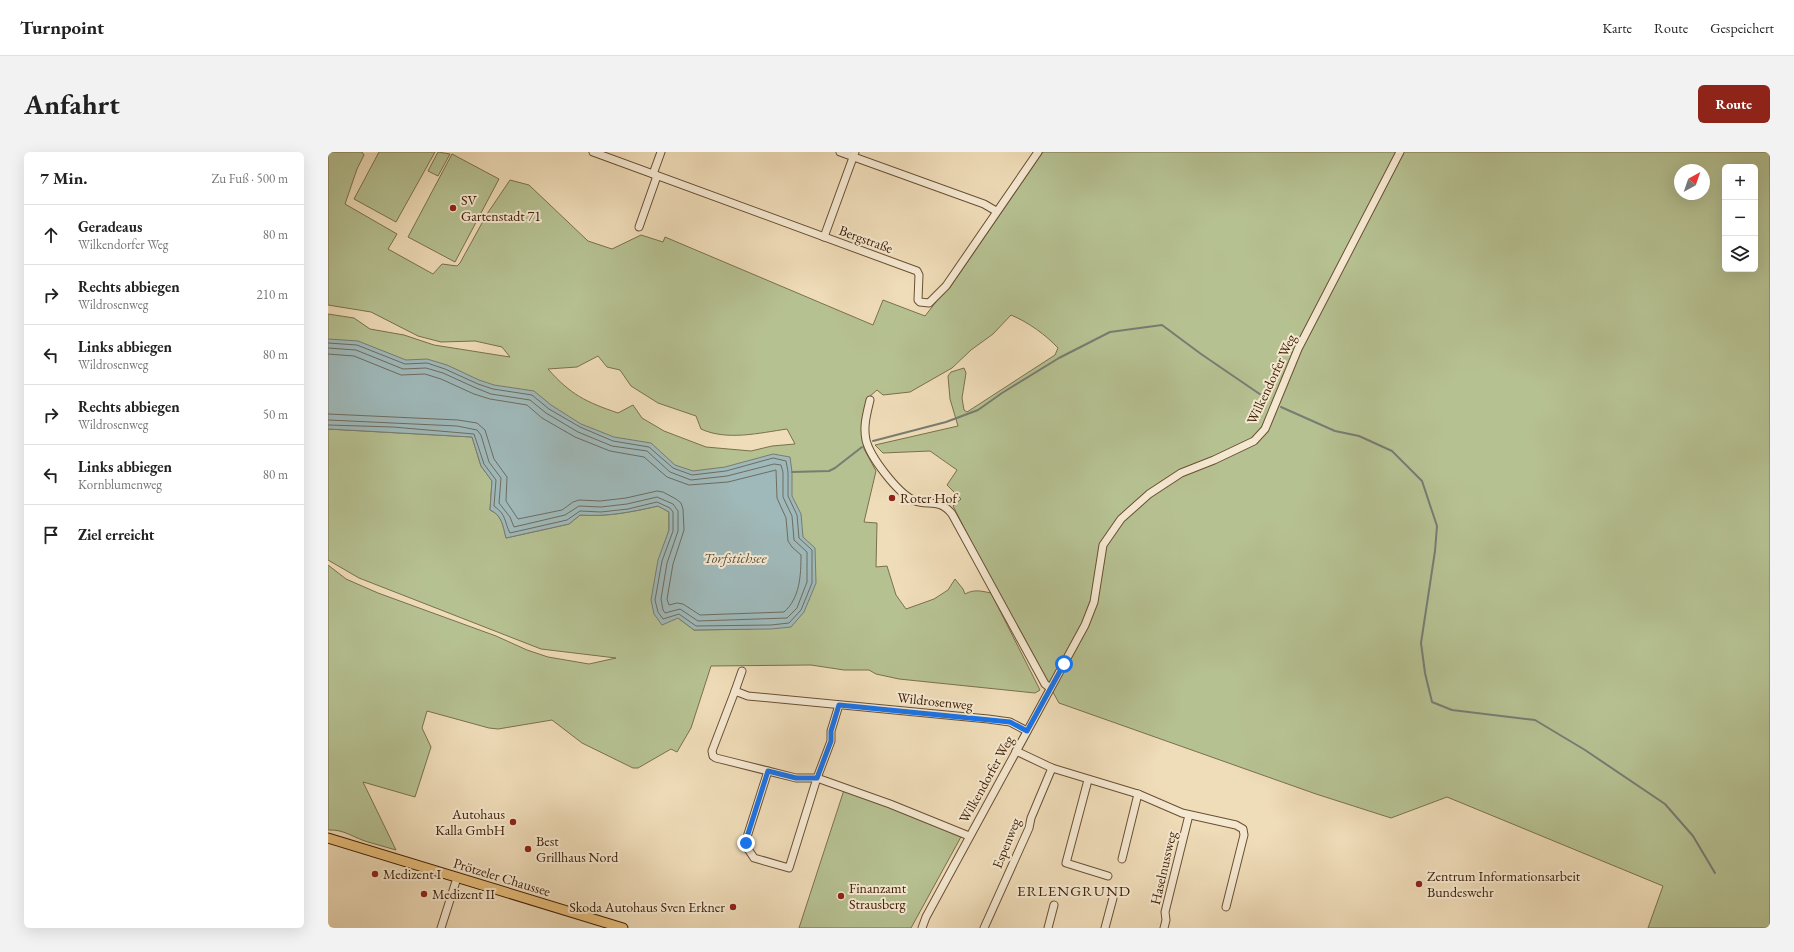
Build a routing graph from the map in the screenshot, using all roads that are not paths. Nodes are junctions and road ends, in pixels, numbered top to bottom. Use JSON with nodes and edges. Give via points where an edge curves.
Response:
{"nodes":[{"id":1,"x":593,"y":152,"type":"edge"},
{"id":2,"x":661,"y":152,"type":"edge"},
{"id":3,"x":840,"y":152,"type":"edge"},
{"id":4,"x":1038,"y":152,"type":"edge"},
{"id":5,"x":1400,"y":152,"type":"edge"},
{"id":6,"x":854,"y":154,"type":"edge"},
{"id":7,"x":655,"y":175,"type":"junction"},
{"id":8,"x":996,"y":211,"type":"junction"},
{"id":9,"x":639,"y":227,"type":"dead end"},
{"id":10,"x":824,"y":237,"type":"junction"},
{"id":11,"x":870,"y":400,"type":"dead end"},
{"id":12,"x":742,"y":671,"type":"dead end"},
{"id":13,"x":1050,"y":688,"type":"junction"},
{"id":14,"x":735,"y":691,"type":"junction"},
{"id":15,"x":839,"y":705,"type":"junction"},
{"id":16,"x":1027,"y":731,"type":"junction"},
{"id":17,"x":1016,"y":751,"type":"junction"},
{"id":18,"x":1052,"y":768,"type":"junction"},
{"id":19,"x":768,"y":771,"type":"junction"},
{"id":20,"x":817,"y":778,"type":"junction"},
{"id":21,"x":1088,"y":780,"type":"junction"},
{"id":22,"x":1138,"y":794,"type":"junction"},
{"id":23,"x":1189,"y":815,"type":"junction"},
{"id":24,"x":969,"y":836,"type":"junction"},
{"id":25,"x":328,"y":838,"type":"edge"},
{"id":26,"x":1122,"y":859,"type":"dead end"},
{"id":27,"x":1108,"y":876,"type":"dead end"},
{"id":28,"x":457,"y":878,"type":"junction"},
{"id":29,"x":1113,"y":898,"type":"dead end"},
{"id":30,"x":1054,"y":905,"type":"dead end"},
{"id":31,"x":1226,"y":907,"type":"dead end"},
{"id":32,"x":441,"y":928,"type":"edge"},
{"id":33,"x":622,"y":928,"type":"edge"},
{"id":34,"x":922,"y":928,"type":"edge"},
{"id":35,"x":984,"y":928,"type":"edge"},
{"id":36,"x":1048,"y":928,"type":"edge"},
{"id":37,"x":1105,"y":928,"type":"edge"},
{"id":38,"x":1164,"y":928,"type":"edge"}],
"edges":[{"from":1,"to":7,"type":"street","name":"Bergstraße"},
{"from":2,"to":7,"type":"street"},
{"from":3,"to":6,"type":"street"},
{"from":4,"to":8,"type":"street","name":"Bergstraße"},
{"from":5,"to":13,"type":"street","name":"Wilkendorfer Weg","via":[[1298,349],[1265,429],[1254,441],[1181,473],[1149,494],[1121,519],[1104,545],[1094,602],[1085,625]]},
{"from":6,"to":8,"type":"street","via":[[984,204]]},
{"from":6,"to":10,"type":"street"},
{"from":7,"to":9,"type":"street"},
{"from":7,"to":10,"type":"street","name":"Bergstraße"},
{"from":8,"to":10,"type":"street","name":"Bergstraße","via":[[946,286],[929,303],[918,300],[917,271]]},
{"from":11,"to":13,"type":"street","via":[[866,419],[866,441],[882,471],[914,500],[938,504],[949,510],[1045,684]]},
{"from":12,"to":14,"type":"street"},
{"from":13,"to":16,"type":"street","name":"Wilkendorfer Weg"},
{"from":14,"to":15,"type":"street","name":"Wildrosenweg","via":[[748,696]]},
{"from":14,"to":19,"type":"street","via":[[712,751],[713,756]]},
{"from":15,"to":16,"type":"street","name":"Wildrosenweg","via":[[1010,722]]},
{"from":15,"to":20,"type":"street","via":[[831,731],[831,741]]},
{"from":16,"to":17,"type":"street","name":"Wilkendorfer Weg"},
{"from":17,"to":18,"type":"street"},
{"from":17,"to":24,"type":"street","name":"Wilkendorfer Weg"},
{"from":18,"to":21,"type":"street"},
{"from":18,"to":35,"type":"street","name":"Espenweg"},
{"from":19,"to":20,"type":"street","via":[[796,778]]},
{"from":19,"to":20,"type":"street","via":[[747,837],[748,849],[754,858],[789,868]]},
{"from":20,"to":24,"type":"street"},
{"from":21,"to":22,"type":"street"},
{"from":21,"to":27,"type":"street","via":[[1066,863]]},
{"from":22,"to":23,"type":"street"},
{"from":22,"to":26,"type":"street"},
{"from":23,"to":31,"type":"street","via":[[1244,829]]},
{"from":23,"to":38,"type":"street","name":"Haselnussweg","via":[[1165,912]]},
{"from":24,"to":34,"type":"street","name":"Wilkendorfer Weg"},
{"from":25,"to":28,"type":"main road","name":"Prötzeler Chaussee"},
{"from":28,"to":32,"type":"street"},
{"from":28,"to":33,"type":"main road","name":"Prötzeler Chaussee"},
{"from":29,"to":37,"type":"street"},
{"from":30,"to":36,"type":"street"}]}
